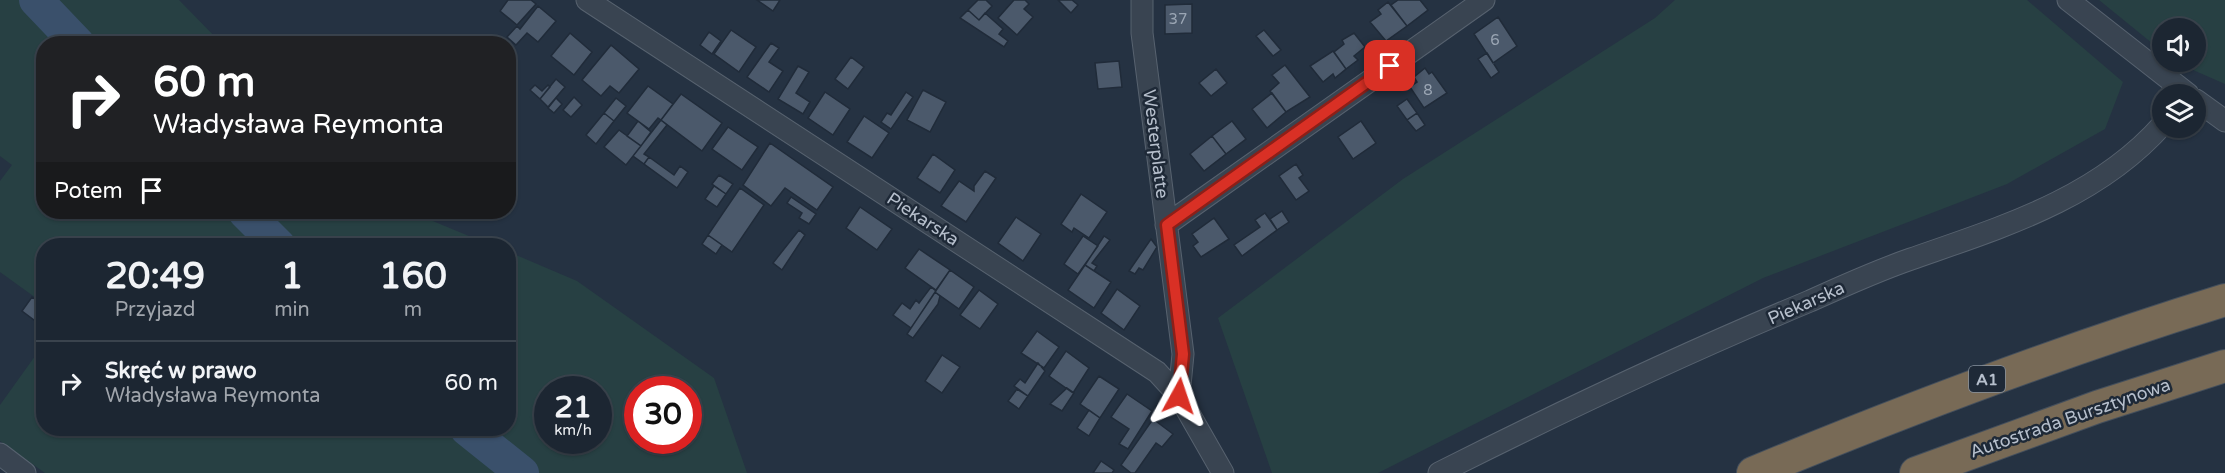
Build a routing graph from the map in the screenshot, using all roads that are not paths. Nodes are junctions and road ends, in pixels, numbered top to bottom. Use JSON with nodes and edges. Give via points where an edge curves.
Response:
{"nodes":[{"id":1,"x":587,"y":0,"type":"edge"},
{"id":2,"x":1142,"y":0,"type":"edge"},
{"id":3,"x":1484,"y":0,"type":"edge"},
{"id":4,"x":2068,"y":0,"type":"edge"},
{"id":5,"x":2175,"y":84,"type":"edge"},
{"id":6,"x":2206,"y":107,"type":"edge"},
{"id":7,"x":2225,"y":121,"type":"edge"},
{"id":8,"x":2152,"y":137,"type":"edge"},
{"id":9,"x":1167,"y":225,"type":"junction"},
{"id":10,"x":2225,"y":300,"type":"edge"},
{"id":11,"x":2225,"y":366,"type":"edge"},
{"id":12,"x":1179,"y":396,"type":"junction"},
{"id":13,"x":0,"y":454,"type":"edge"},
{"id":14,"x":26,"y":473,"type":"edge"},
{"id":15,"x":1223,"y":473,"type":"edge"},
{"id":16,"x":1439,"y":473,"type":"edge"},
{"id":17,"x":1753,"y":473,"type":"edge"},
{"id":18,"x":1916,"y":473,"type":"edge"}],
"edges":[{"from":1,"to":12,"type":"street","name":"Piekarska","via":[[1157,372]]},
{"from":2,"to":9,"type":"street","name":"Westerplatte","via":[[1142,33]]},
{"from":3,"to":9,"type":"street"},
{"from":4,"to":5,"type":"street"},
{"from":6,"to":7,"type":"street"},
{"from":8,"to":16,"type":"street","name":"Piekarska","via":[[2081,192],[2030,217],[1807,302]]},
{"from":9,"to":12,"type":"street","name":"Westerplatte","via":[[1183,354]]},
{"from":10,"to":17,"type":"highway","number":"A1","via":[[2010,371]]},
{"from":11,"to":18,"type":"highway","name":"Autostrada Bursztynowa"},
{"from":12,"to":15,"type":"street","name":"Piekarska"},
{"from":13,"to":14,"type":"street"}]}
